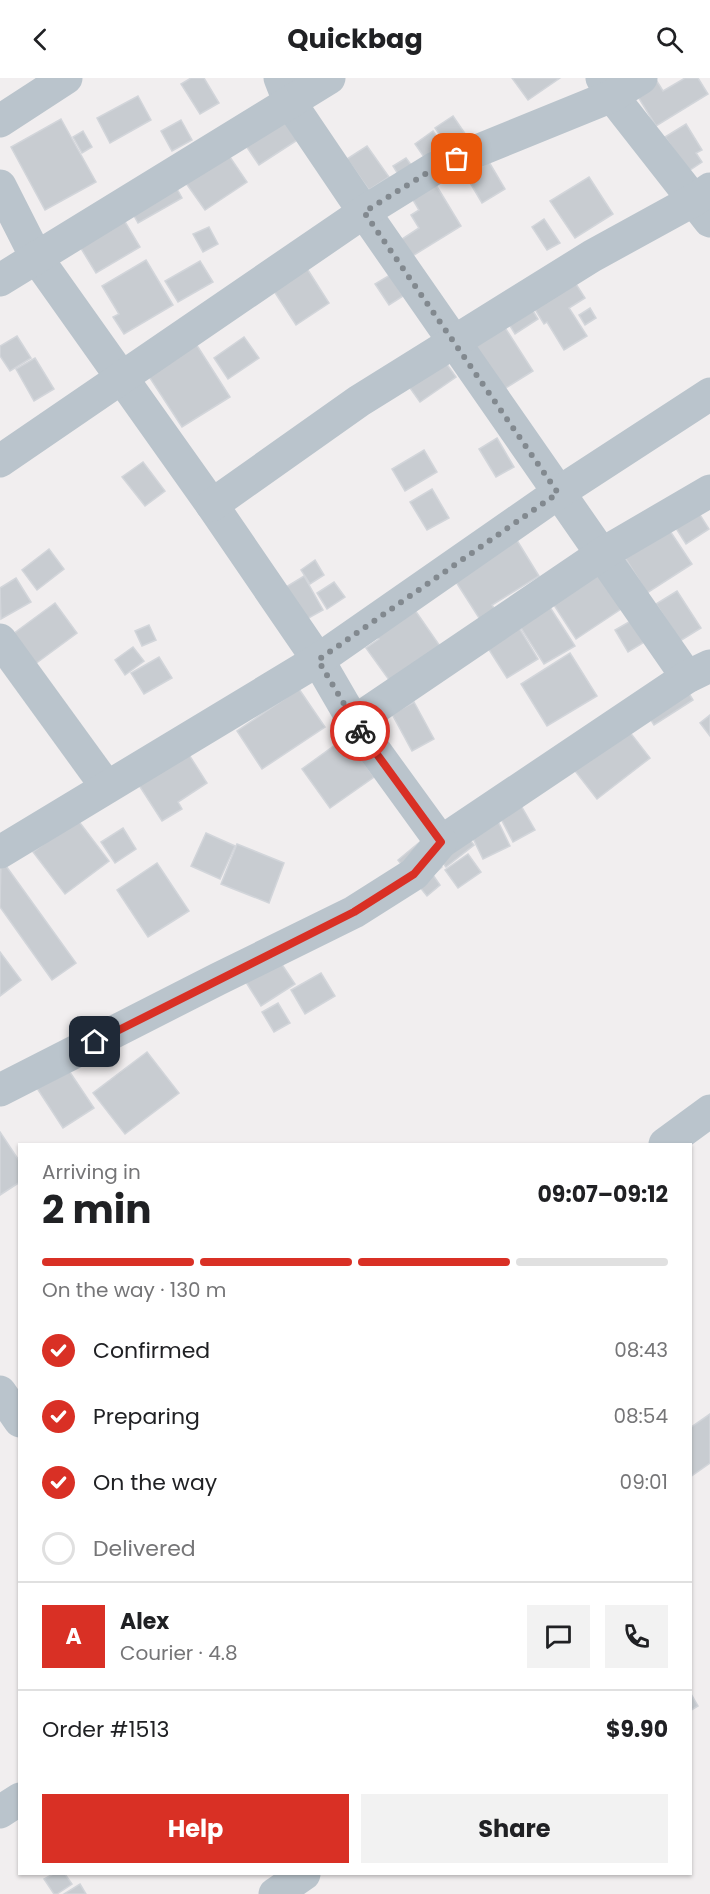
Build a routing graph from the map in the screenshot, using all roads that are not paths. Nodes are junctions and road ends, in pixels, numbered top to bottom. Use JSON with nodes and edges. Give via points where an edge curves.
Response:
{"nodes":[{"id":1,"x":66,"y":78,"type":"edge"},
{"id":2,"x":329,"y":78,"type":"edge"},
{"id":3,"x":642,"y":78,"type":"edge"},
{"id":4,"x":607,"y":87,"type":"edge"},
{"id":5,"x":285,"y":90,"type":"edge"},
{"id":6,"x":0,"y":121,"type":"edge"},
{"id":7,"x":0,"y":186,"type":"edge"},
{"id":8,"x":705,"y":203,"type":"edge"},
{"id":9,"x":364,"y":212,"type":"junction"},
{"id":10,"x":36,"y":257,"type":"junction"},
{"id":11,"x":0,"y":280,"type":"edge"},
{"id":12,"x":455,"y":343,"type":"junction"},
{"id":13,"x":122,"y":377,"type":"junction"},
{"id":14,"x":710,"y":394,"type":"edge"},
{"id":15,"x":0,"y":461,"type":"edge"},
{"id":16,"x":710,"y":490,"type":"edge"},
{"id":17,"x":558,"y":493,"type":"junction"},
{"id":18,"x":212,"y":505,"type":"junction"},
{"id":19,"x":602,"y":554,"type":"junction"},
{"id":20,"x":0,"y":640,"type":"edge"},
{"id":21,"x":318,"y":660,"type":"junction"},
{"id":22,"x":698,"y":671,"type":"edge"},
{"id":23,"x":354,"y":722,"type":"junction"},
{"id":24,"x":106,"y":786,"type":"junction"},
{"id":25,"x":441,"y":842,"type":"junction"},
{"id":26,"x":0,"y":852,"type":"edge"},
{"id":27,"x":0,"y":1090,"type":"edge"},
{"id":28,"x":710,"y":1112,"type":"edge"},
{"id":29,"x":665,"y":1143,"type":"edge"},
{"id":30,"x":0,"y":1392,"type":"edge"},
{"id":31,"x":18,"y":1418,"type":"edge"},
{"id":32,"x":18,"y":1800,"type":"edge"},
{"id":33,"x":0,"y":1812,"type":"edge"},
{"id":34,"x":303,"y":1875,"type":"edge"},
{"id":35,"x":313,"y":1875,"type":"edge"},
{"id":36,"x":275,"y":1894,"type":"edge"},
{"id":37,"x":324,"y":1894,"type":"edge"}],
"edges":[{"from":1,"to":6,"type":"street"},
{"from":2,"to":5,"type":"street"},
{"from":3,"to":4,"type":"street"},
{"from":4,"to":8,"type":"street"},
{"from":4,"to":9,"type":"street","via":[[435,168]]},
{"from":5,"to":9,"type":"street"},
{"from":5,"to":10,"type":"street"},
{"from":7,"to":10,"type":"street"},
{"from":8,"to":12,"type":"street","via":[[592,256]]},
{"from":9,"to":12,"type":"street"},
{"from":9,"to":13,"type":"street"},
{"from":10,"to":11,"type":"street"},
{"from":10,"to":13,"type":"street"},
{"from":12,"to":17,"type":"street"},
{"from":12,"to":18,"type":"street","via":[[359,401]]},
{"from":13,"to":15,"type":"street"},
{"from":13,"to":18,"type":"street"},
{"from":14,"to":17,"type":"street"},
{"from":16,"to":19,"type":"street"},
{"from":17,"to":19,"type":"street"},
{"from":17,"to":21,"type":"street"},
{"from":18,"to":21,"type":"street"},
{"from":19,"to":22,"type":"street"},
{"from":19,"to":23,"type":"street"},
{"from":20,"to":24,"type":"street"},
{"from":21,"to":23,"type":"street"},
{"from":21,"to":24,"type":"street"},
{"from":22,"to":25,"type":"street"},
{"from":23,"to":25,"type":"street"},
{"from":24,"to":26,"type":"street"},
{"from":25,"to":27,"type":"street","via":[[414,874],[354,912]]},
{"from":28,"to":29,"type":"street"},
{"from":30,"to":31,"type":"street"},
{"from":32,"to":33,"type":"street"},
{"from":34,"to":36,"type":"street"},
{"from":35,"to":37,"type":"street"}]}
